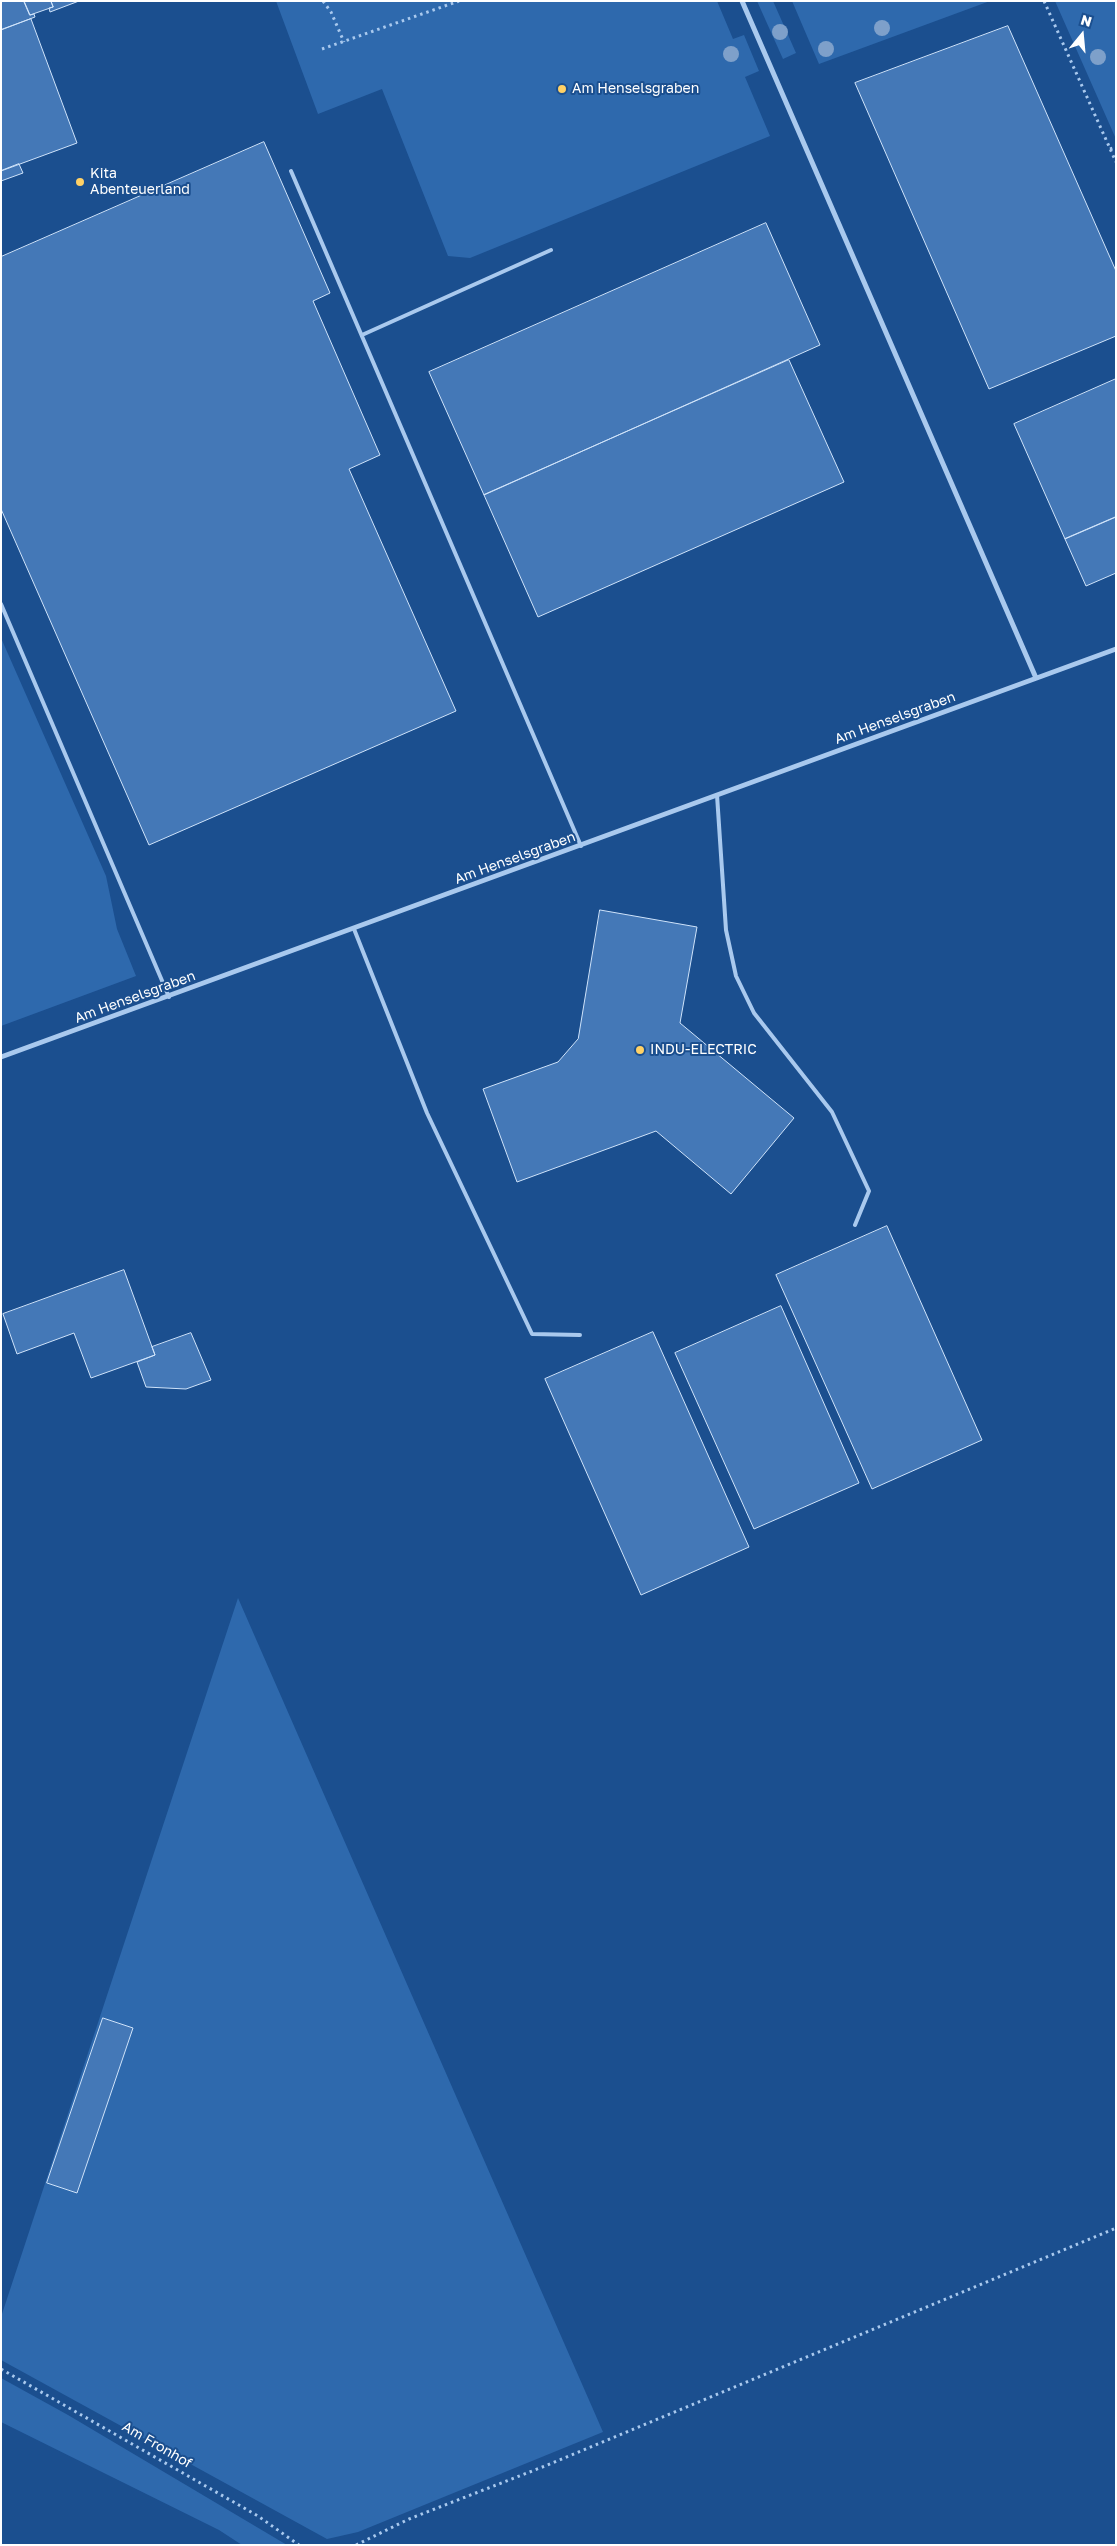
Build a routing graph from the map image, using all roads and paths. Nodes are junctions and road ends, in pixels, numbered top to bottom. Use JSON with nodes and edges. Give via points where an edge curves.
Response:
{"nodes":[{"id":1,"x":323,"y":1,"type":"edge"},
{"id":2,"x":459,"y":1,"type":"edge"},
{"id":3,"x":742,"y":1,"type":"edge"},
{"id":4,"x":1044,"y":1,"type":"edge"},
{"id":5,"x":344,"y":42,"type":"junction"},
{"id":6,"x":322,"y":49,"type":"dead end"},
{"id":7,"x":1116,"y":147,"type":"edge"},
{"id":8,"x":1110,"y":149,"type":"junction"},
{"id":9,"x":1116,"y":162,"type":"edge"},
{"id":10,"x":291,"y":171,"type":"dead end"},
{"id":11,"x":552,"y":250,"type":"dead end"},
{"id":12,"x":362,"y":336,"type":"junction"},
{"id":13,"x":1,"y":604,"type":"edge"},
{"id":14,"x":1116,"y":650,"type":"edge"},
{"id":15,"x":1036,"y":678,"type":"junction"},
{"id":16,"x":717,"y":795,"type":"junction"},
{"id":17,"x":580,"y":846,"type":"junction"},
{"id":18,"x":354,"y":929,"type":"junction"},
{"id":19,"x":169,"y":996,"type":"junction"},
{"id":20,"x":1,"y":1057,"type":"edge"},
{"id":21,"x":855,"y":1225,"type":"dead end"},
{"id":22,"x":580,"y":1335,"type":"dead end"},
{"id":23,"x":1116,"y":2228,"type":"edge"},
{"id":24,"x":1,"y":2369,"type":"edge"},
{"id":25,"x":299,"y":2545,"type":"edge"},
{"id":26,"x":356,"y":2545,"type":"edge"}],
"edges":[{"from":1,"to":5,"type":"path"},
{"from":2,"to":5,"type":"path"},
{"from":3,"to":15,"type":"street"},
{"from":4,"to":8,"type":"path"},
{"from":5,"to":6,"type":"path"},
{"from":7,"to":8,"type":"path"},
{"from":8,"to":9,"type":"path"},
{"from":10,"to":12,"type":"lane"},
{"from":11,"to":12,"type":"lane"},
{"from":12,"to":17,"type":"lane"},
{"from":13,"to":19,"type":"lane"},
{"from":14,"to":15,"type":"street","name":"Am Henselsgraben"},
{"from":15,"to":16,"type":"street","name":"Am Henselsgraben"},
{"from":16,"to":17,"type":"street","name":"Am Henselsgraben"},
{"from":16,"to":21,"type":"lane","via":[[726,930],[736,976],[754,1013],[832,1112],[869,1191]]},
{"from":17,"to":18,"type":"street","name":"Am Henselsgraben"},
{"from":18,"to":19,"type":"street","name":"Am Henselsgraben"},
{"from":18,"to":22,"type":"lane","via":[[427,1113],[532,1334]]},
{"from":19,"to":20,"type":"street","name":"Am Henselsgraben"},
{"from":23,"to":26,"type":"path","via":[[554,2462],[408,2519]]},
{"from":24,"to":25,"type":"path","name":"Am Fronhof","via":[[258,2516]]}]}
